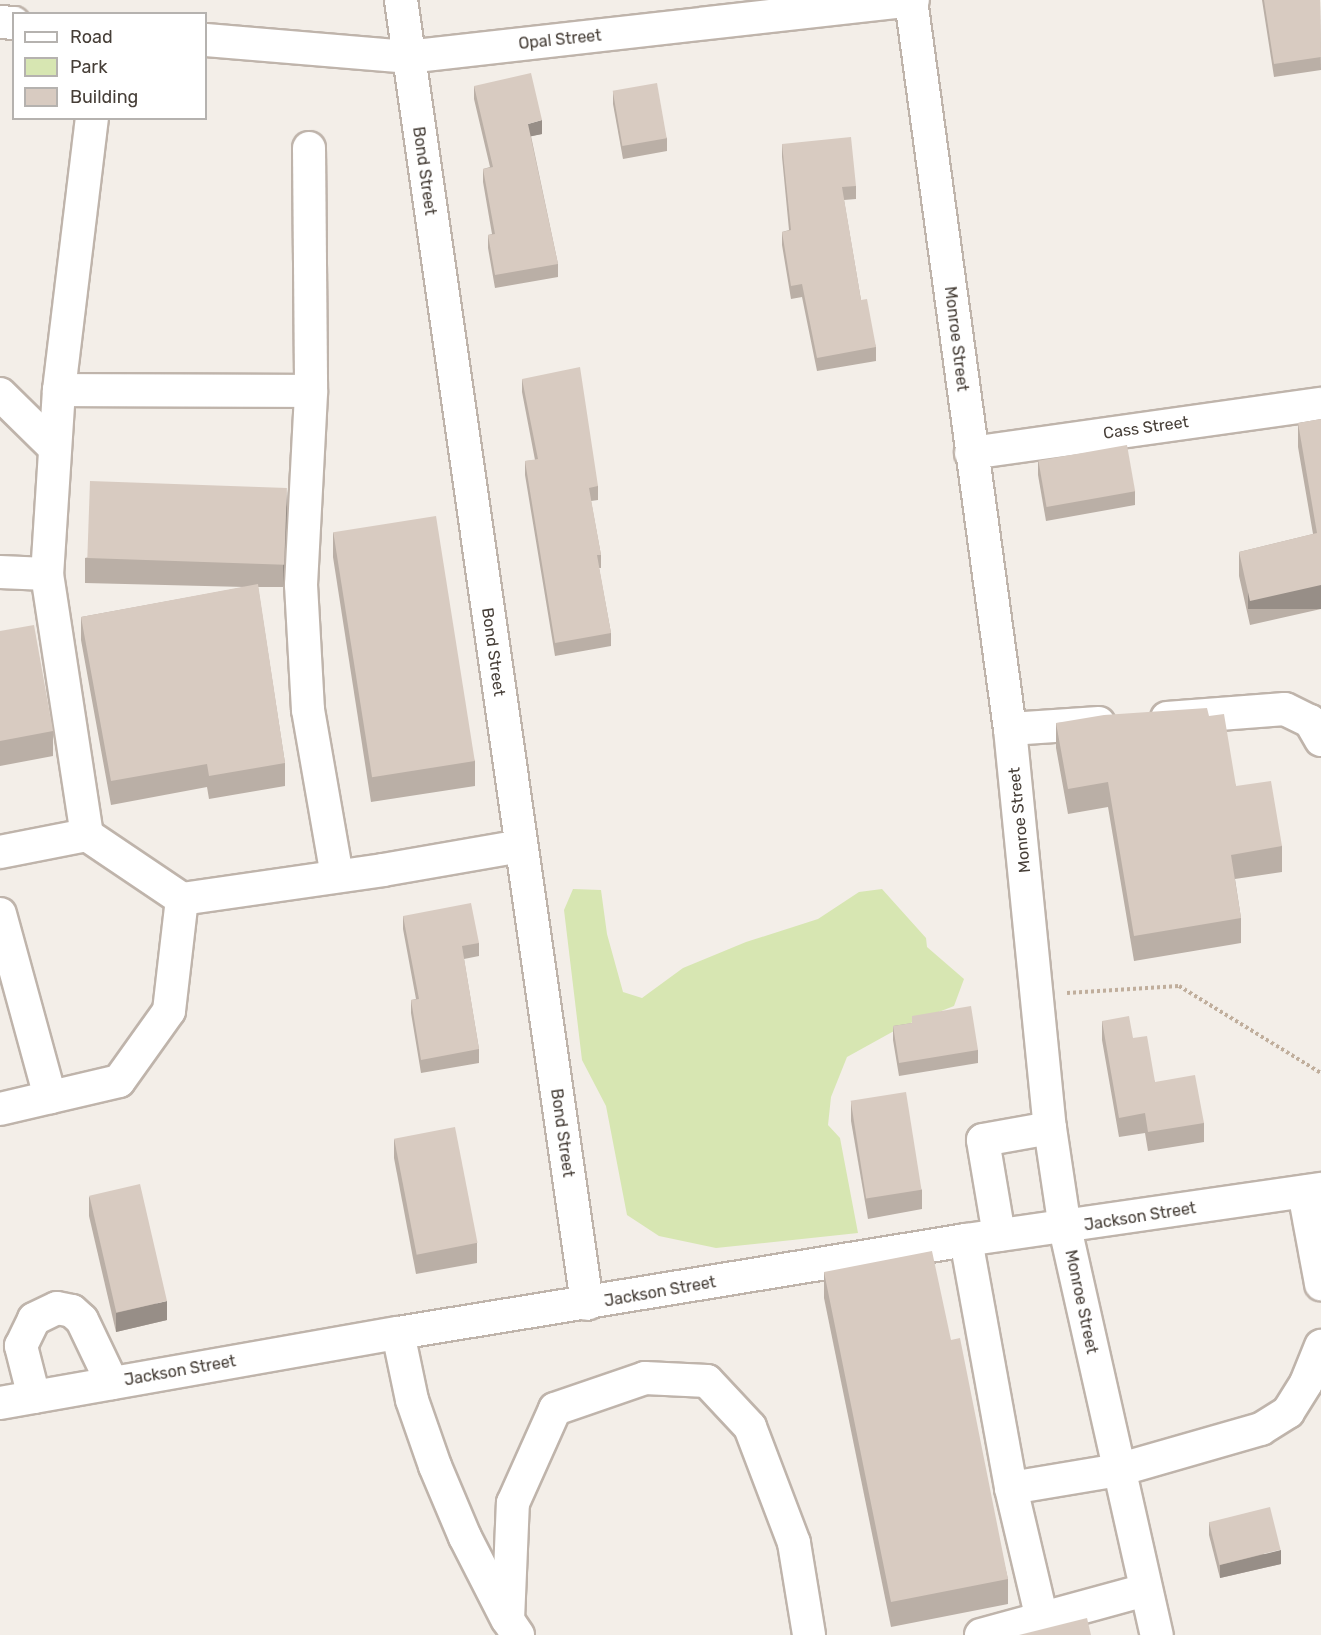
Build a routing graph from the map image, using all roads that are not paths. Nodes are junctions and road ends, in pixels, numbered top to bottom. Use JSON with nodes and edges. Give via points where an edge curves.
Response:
{"nodes":[{"id":1,"x":402,"y":0,"type":"edge"},
{"id":2,"x":912,"y":0,"type":"edge"},
{"id":3,"x":207,"y":40,"type":"edge"},
{"id":4,"x":407,"y":57,"type":"junction"},
{"id":5,"x":92,"y":120,"type":"edge"},
{"id":6,"x":309,"y":148,"type":"dead end"},
{"id":7,"x":59,"y":390,"type":"junction"},
{"id":8,"x":310,"y":391,"type":"junction"},
{"id":9,"x":0,"y":394,"type":"edge"},
{"id":10,"x":1321,"y":404,"type":"edge"},
{"id":11,"x":55,"y":448,"type":"junction"},
{"id":12,"x":971,"y":453,"type":"junction"},
{"id":13,"x":0,"y":572,"type":"edge"},
{"id":14,"x":47,"y":574,"type":"junction"},
{"id":15,"x":1011,"y":729,"type":"junction"},
{"id":16,"x":1321,"y":740,"type":"edge"},
{"id":17,"x":87,"y":835,"type":"junction"},
{"id":18,"x":521,"y":846,"type":"junction"},
{"id":19,"x":0,"y":852,"type":"edge"},
{"id":20,"x":338,"y":876,"type":"junction"},
{"id":21,"x":182,"y":899,"type":"junction"},
{"id":22,"x":0,"y":914,"type":"edge"},
{"id":23,"x":50,"y":1097,"type":"junction"},
{"id":24,"x":0,"y":1108,"type":"edge"},
{"id":25,"x":1050,"y":1128,"type":"junction"},
{"id":26,"x":1313,"y":1190,"type":"edge"},
{"id":27,"x":1065,"y":1228,"type":"junction"},
{"id":28,"x":999,"y":1235,"type":"junction"},
{"id":29,"x":966,"y":1240,"type":"junction"},
{"id":30,"x":1321,"y":1284,"type":"edge"},
{"id":31,"x":587,"y":1304,"type":"junction"},
{"id":32,"x":398,"y":1333,"type":"junction"},
{"id":33,"x":1321,"y":1346,"type":"edge"},
{"id":34,"x":111,"y":1383,"type":"junction"},
{"id":35,"x":34,"y":1397,"type":"junction"},
{"id":36,"x":0,"y":1403,"type":"edge"},
{"id":37,"x":1118,"y":1470,"type":"junction"},
{"id":38,"x":1011,"y":1488,"type":"junction"},
{"id":39,"x":1145,"y":1590,"type":"junction"},
{"id":40,"x":1042,"y":1619,"type":"junction"},
{"id":41,"x":513,"y":1627,"type":"edge"},
{"id":42,"x":809,"y":1635,"type":"edge"},
{"id":43,"x":981,"y":1635,"type":"edge"},
{"id":44,"x":1157,"y":1635,"type":"edge"}],
"edges":[{"from":1,"to":4,"type":"street","name":"Bond Street"},
{"from":2,"to":4,"type":"street","name":"Opal Street"},
{"from":2,"to":12,"type":"street","name":"Monroe Street"},
{"from":3,"to":4,"type":"street","name":"Opal Street"},
{"from":4,"to":18,"type":"street","name":"Bond Street"},
{"from":5,"to":7,"type":"street"},
{"from":6,"to":8,"type":"street"},
{"from":7,"to":8,"type":"street"},
{"from":7,"to":11,"type":"street"},
{"from":8,"to":20,"type":"street","via":[[302,585],[308,710]]},
{"from":9,"to":11,"type":"street"},
{"from":10,"to":12,"type":"street","name":"Cass Street"},
{"from":11,"to":14,"type":"street"},
{"from":12,"to":15,"type":"street","name":"Monroe Street"},
{"from":13,"to":14,"type":"street"},
{"from":14,"to":17,"type":"street"},
{"from":15,"to":16,"type":"street","via":[[1285,709],[1310,721]]},
{"from":15,"to":25,"type":"street","name":"Monroe Street"},
{"from":17,"to":19,"type":"street"},
{"from":17,"to":21,"type":"street"},
{"from":18,"to":20,"type":"street"},
{"from":18,"to":31,"type":"street","name":"Bond Street"},
{"from":20,"to":21,"type":"street"},
{"from":21,"to":23,"type":"street","via":[[170,1011],[119,1081]]},
{"from":22,"to":23,"type":"street"},
{"from":23,"to":24,"type":"street"},
{"from":25,"to":27,"type":"street","name":"Monroe Street"},
{"from":25,"to":28,"type":"street","via":[[983,1140]]},
{"from":26,"to":27,"type":"street","name":"Jackson Street"},
{"from":26,"to":30,"type":"street"},
{"from":27,"to":28,"type":"street","name":"Jackson Street"},
{"from":27,"to":37,"type":"street","name":"Monroe Street"},
{"from":28,"to":29,"type":"street","name":"Jackson Street"},
{"from":29,"to":31,"type":"street","name":"Jackson Street"},
{"from":29,"to":38,"type":"street"},
{"from":31,"to":32,"type":"street","name":"Jackson Street"},
{"from":32,"to":34,"type":"street","name":"Jackson Street"},
{"from":32,"to":41,"type":"street","via":[[412,1400],[435,1466],[465,1537]]},
{"from":33,"to":37,"type":"street","via":[[1306,1383],[1288,1412],[1261,1429]]},
{"from":34,"to":35,"type":"street","name":"Jackson Street"},
{"from":34,"to":35,"type":"street","via":[[82,1320],[72,1311],[57,1308],[34,1319],[21,1346]]},
{"from":35,"to":36,"type":"street","name":"Jackson Street"},
{"from":37,"to":38,"type":"street"},
{"from":37,"to":39,"type":"street","name":"Monroe Street"},
{"from":38,"to":40,"type":"street"},
{"from":39,"to":40,"type":"street"},
{"from":39,"to":44,"type":"street","name":"Monroe Street"},
{"from":40,"to":43,"type":"street"},
{"from":41,"to":42,"type":"street","via":[[513,1503],[555,1409],[645,1378],[707,1381],[750,1427],[794,1543]]}]}
